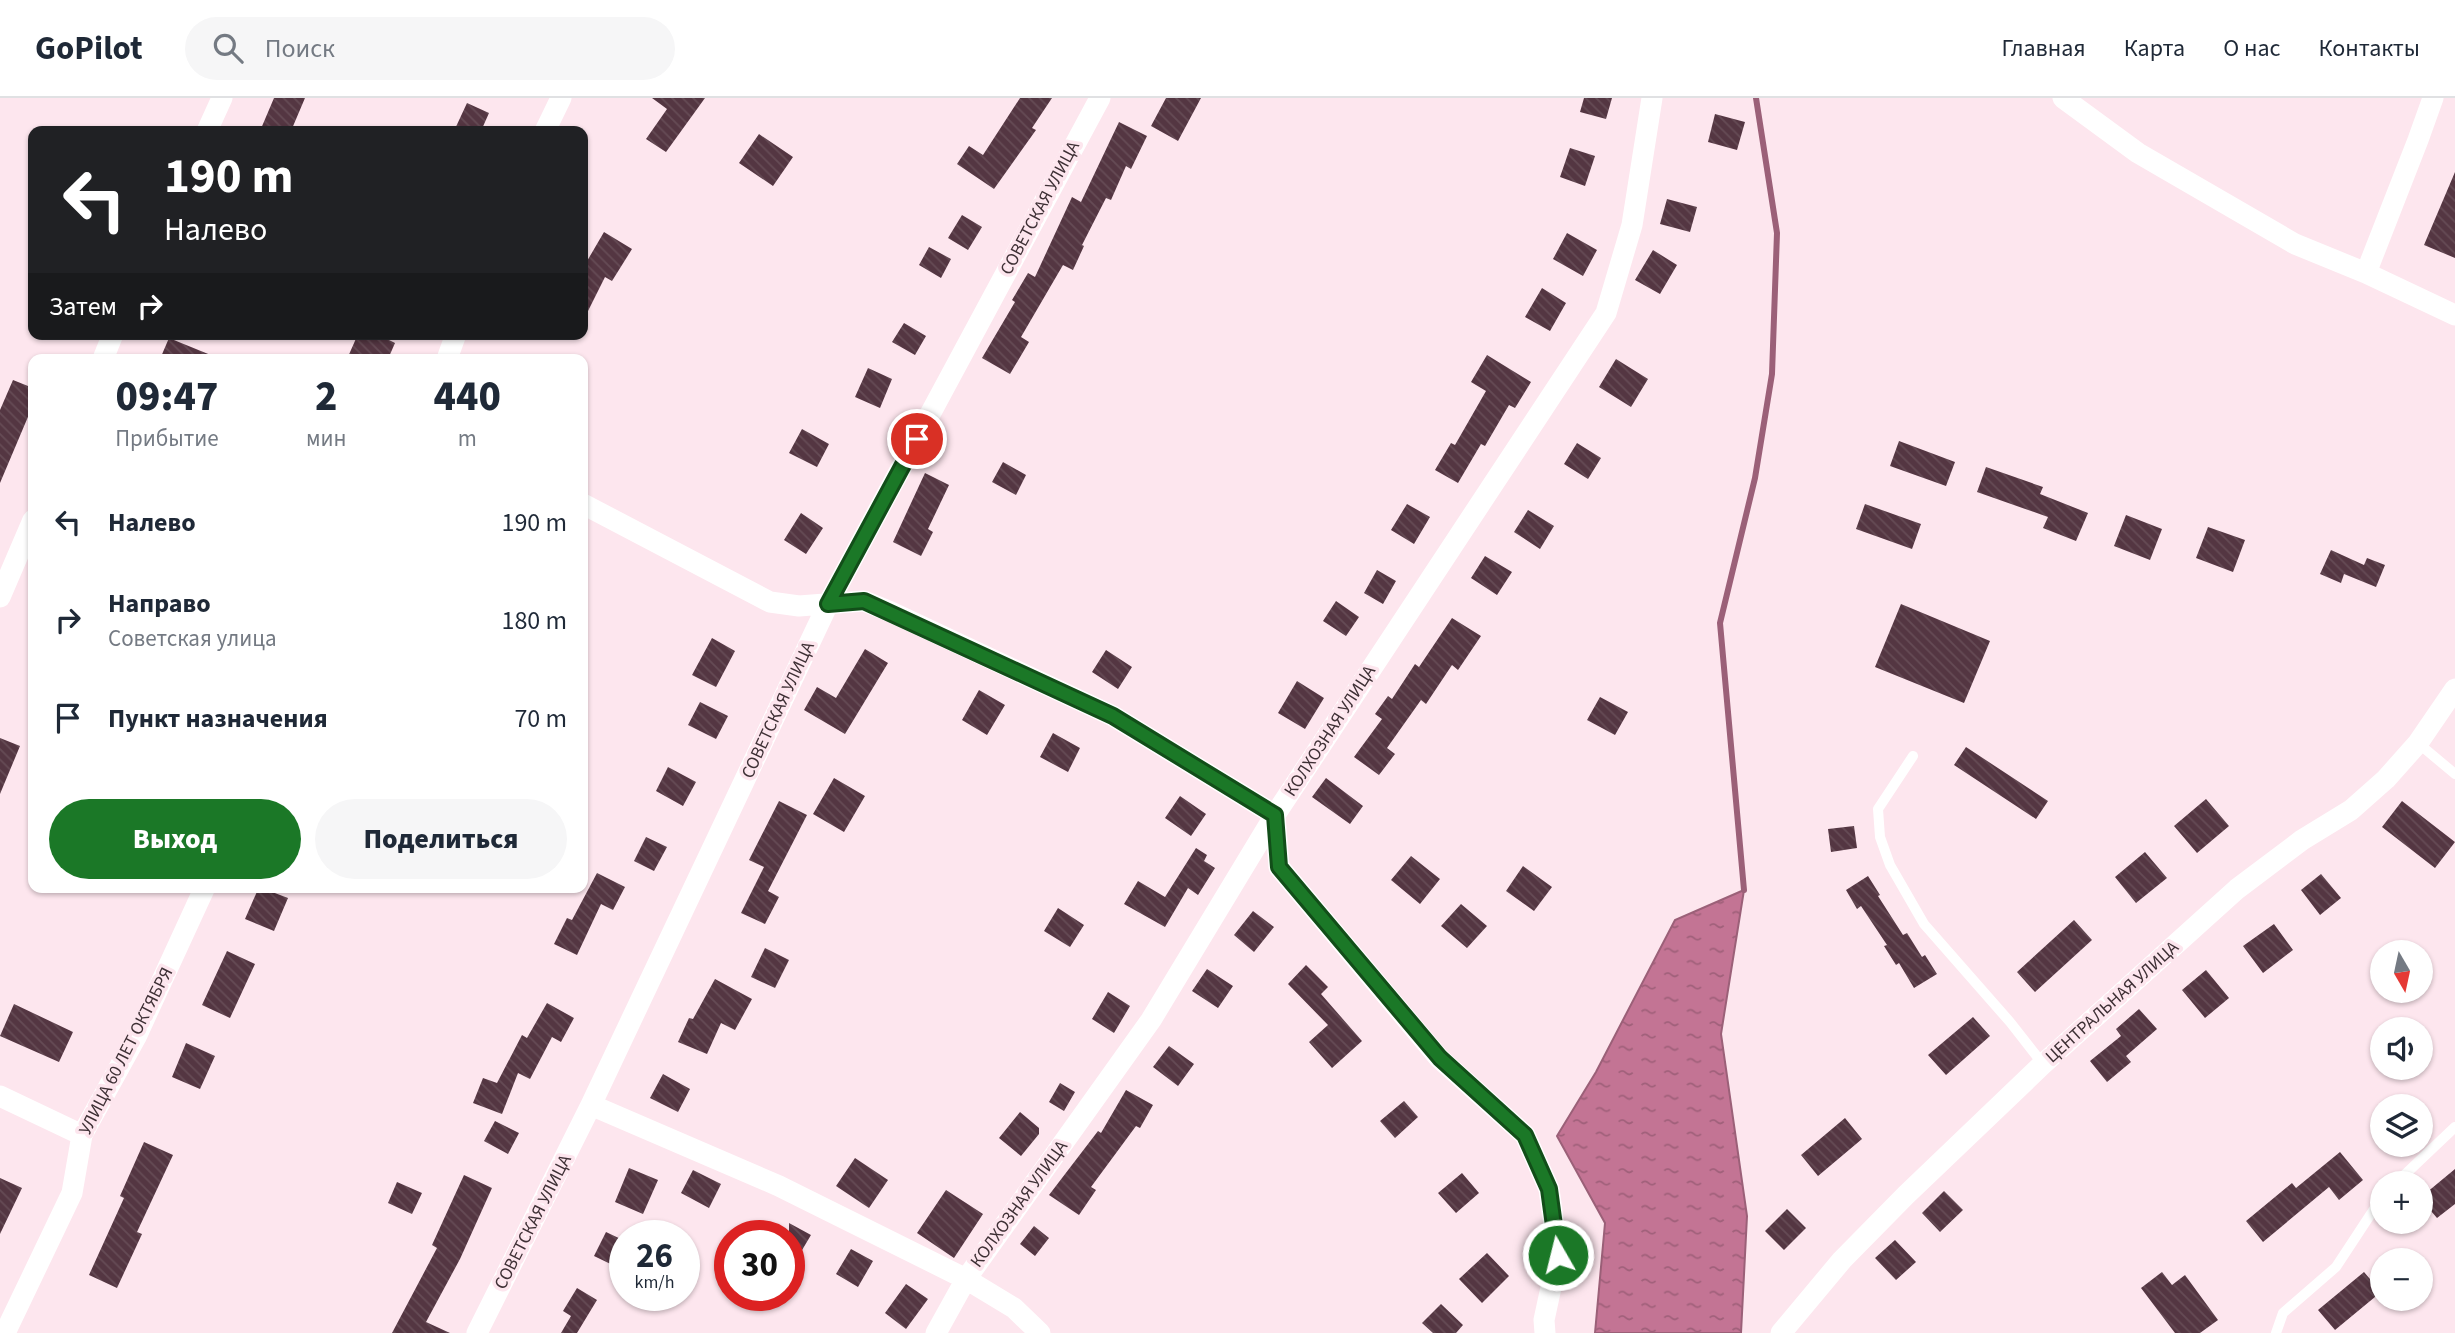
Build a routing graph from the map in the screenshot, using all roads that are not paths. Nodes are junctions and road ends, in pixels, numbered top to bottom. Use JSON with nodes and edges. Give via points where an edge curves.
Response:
{"nodes":[{"id":1,"x":222,"y":98,"type":"edge"},
{"id":2,"x":561,"y":98,"type":"edge"},
{"id":3,"x":1100,"y":98,"type":"edge"},
{"id":4,"x":1652,"y":98,"type":"edge"},
{"id":5,"x":2063,"y":98,"type":"edge"},
{"id":6,"x":2432,"y":98,"type":"edge"},
{"id":7,"x":209,"y":126,"type":"edge"},
{"id":8,"x":547,"y":126,"type":"edge"},
{"id":9,"x":2366,"y":273,"type":"junction"},
{"id":10,"x":2455,"y":315,"type":"edge"},
{"id":11,"x":588,"y":507,"type":"edge"},
{"id":12,"x":28,"y":532,"type":"edge"},
{"id":13,"x":0,"y":597,"type":"edge"},
{"id":14,"x":828,"y":604,"type":"junction"},
{"id":15,"x":2455,"y":689,"type":"edge"},
{"id":16,"x":2418,"y":743,"type":"junction"},
{"id":17,"x":1913,"y":756,"type":"dead end"},
{"id":18,"x":2455,"y":774,"type":"edge"},
{"id":19,"x":1275,"y":815,"type":"junction"},
{"id":20,"x":202,"y":893,"type":"edge"},
{"id":21,"x":2043,"y":1064,"type":"junction"},
{"id":22,"x":0,"y":1096,"type":"edge"},
{"id":23,"x":591,"y":1105,"type":"junction"},
{"id":24,"x":2455,"y":1127,"type":"edge"},
{"id":25,"x":82,"y":1135,"type":"junction"},
{"id":26,"x":2409,"y":1171,"type":"edge"},
{"id":27,"x":2370,"y":1215,"type":"edge"},
{"id":28,"x":966,"y":1279,"type":"junction"},
{"id":29,"x":1785,"y":1331,"type":"edge"},
{"id":30,"x":5,"y":1333,"type":"edge"},
{"id":31,"x":477,"y":1333,"type":"edge"},
{"id":32,"x":936,"y":1333,"type":"edge"},
{"id":33,"x":1040,"y":1333,"type":"edge"},
{"id":34,"x":1545,"y":1333,"type":"edge"},
{"id":35,"x":2276,"y":1333,"type":"edge"}],
"edges":[{"from":1,"to":7,"type":"street"},
{"from":2,"to":8,"type":"street"},
{"from":3,"to":14,"type":"street","name":"СОВЕТСКАЯ УЛИЦА"},
{"from":4,"to":19,"type":"street","name":"КОЛХОЗНАЯ УЛИЦА","via":[[1632,225],[1606,313]]},
{"from":5,"to":9,"type":"street","via":[[2150,160],[2295,244]]},
{"from":6,"to":9,"type":"street"},
{"from":9,"to":10,"type":"street"},
{"from":11,"to":14,"type":"street","via":[[770,602]]},
{"from":12,"to":13,"type":"street"},
{"from":14,"to":19,"type":"street","via":[[864,601],[1113,716]]},
{"from":14,"to":23,"type":"street","name":"СОВЕТСКАЯ УЛИЦА"},
{"from":15,"to":16,"type":"street","name":"ЦЕНТРАЛЬНАЯ УЛИЦА"},
{"from":16,"to":18,"type":"lane"},
{"from":16,"to":21,"type":"street","name":"ЦЕНТРАЛЬНАЯ УЛИЦА","via":[[2351,810],[2237,889]]},
{"from":17,"to":21,"type":"lane","via":[[1878,809],[1890,865],[1924,924]]},
{"from":19,"to":28,"type":"street","name":"КОЛХОЗНАЯ УЛИЦА","via":[[1151,1020]]},
{"from":19,"to":34,"type":"street","via":[[1279,867],[1440,1058],[1525,1135],[1549,1189],[1558,1255]]},
{"from":20,"to":25,"type":"street","name":"УЛИЦА 60 ЛЕТ ОКТЯБРЯ","via":[[136,1037]]},
{"from":21,"to":29,"type":"street","name":"ЦЕНТРАЛЬНАЯ УЛИЦА","via":[[1842,1260]]},
{"from":22,"to":25,"type":"street"},
{"from":23,"to":28,"type":"street","via":[[779,1186]]},
{"from":23,"to":31,"type":"street","name":"СОВЕТСКАЯ УЛИЦА"},
{"from":24,"to":26,"type":"lane"},
{"from":25,"to":30,"type":"street","name":"УЛИЦА 60 ЛЕТ ОКТЯБРЯ","via":[[72,1193]]},
{"from":27,"to":35,"type":"lane","via":[[2336,1267],[2283,1313]]},
{"from":28,"to":32,"type":"street","name":"КОЛХОЗНАЯ УЛИЦА"},
{"from":28,"to":33,"type":"street","via":[[1014,1307]]}]}
